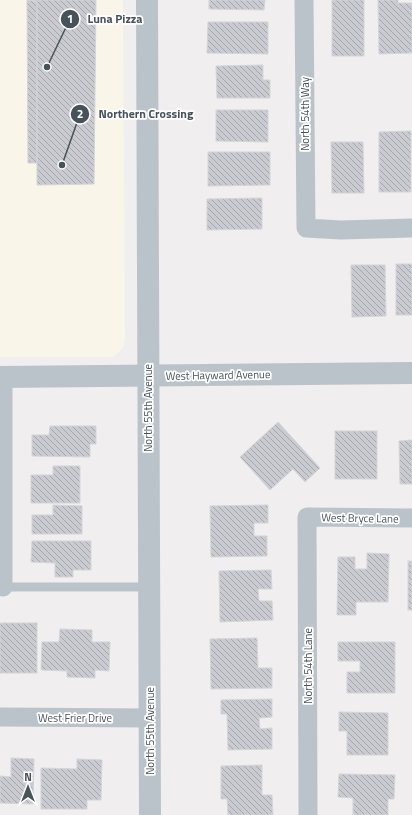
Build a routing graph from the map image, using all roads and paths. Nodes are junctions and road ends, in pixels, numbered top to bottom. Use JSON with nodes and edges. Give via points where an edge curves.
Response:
{"nodes":[{"id":1,"x":147,"y":0,"type":"edge"},
{"id":2,"x":304,"y":0,"type":"edge"},
{"id":3,"x":412,"y":228,"type":"edge"},
{"id":4,"x":412,"y":373,"type":"edge"},
{"id":5,"x":148,"y":376,"type":"junction"},
{"id":6,"x":1,"y":377,"type":"edge"},
{"id":7,"x":307,"y":517,"type":"joint"},
{"id":8,"x":412,"y":518,"type":"edge"},
{"id":9,"x":1,"y":586,"type":"edge"},
{"id":10,"x":149,"y":587,"type":"junction"},
{"id":11,"x":0,"y":717,"type":"edge"},
{"id":12,"x":150,"y":718,"type":"junction"},
{"id":13,"x":150,"y":815,"type":"edge"},
{"id":14,"x":308,"y":815,"type":"edge"}],
"edges":[{"from":1,"to":5,"type":"street","name":"North 55th Avenue"},
{"from":2,"to":3,"type":"street","name":"North 54th Way","via":[[306,228]]},
{"from":4,"to":5,"type":"street","name":"West Hayward Avenue"},
{"from":5,"to":6,"type":"street","name":"West Hayward Avenue"},
{"from":5,"to":10,"type":"street","name":"North 55th Avenue"},
{"from":6,"to":9,"type":"street"},
{"from":7,"to":8,"type":"street","name":"West Bryce Lane"},
{"from":7,"to":14,"type":"street","name":"North 54th Lane"},
{"from":9,"to":10,"type":"lane"},
{"from":10,"to":12,"type":"street","name":"North 55th Avenue"},
{"from":11,"to":12,"type":"street","name":"West Frier Drive"},
{"from":12,"to":13,"type":"street","name":"North 55th Avenue"}]}
